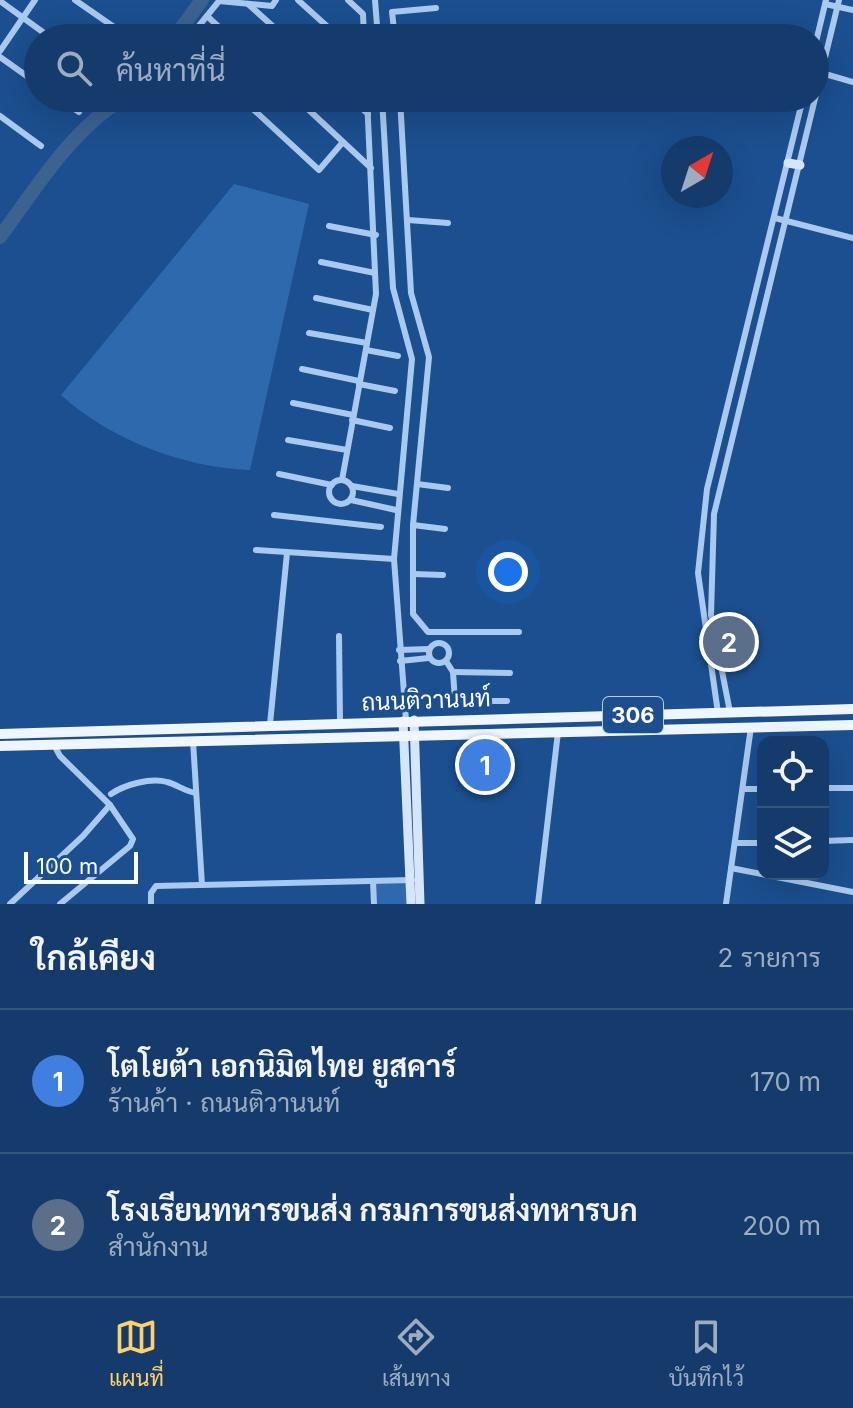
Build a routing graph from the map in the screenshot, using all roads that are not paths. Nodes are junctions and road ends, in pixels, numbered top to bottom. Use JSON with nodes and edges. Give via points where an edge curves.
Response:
{"nodes":[{"id":1,"x":35,"y":0,"type":"edge"},
{"id":2,"x":75,"y":0,"type":"edge"},
{"id":3,"x":276,"y":0,"type":"edge"},
{"id":4,"x":298,"y":0,"type":"edge"},
{"id":5,"x":348,"y":0,"type":"edge"},
{"id":6,"x":375,"y":0,"type":"edge"},
{"id":7,"x":0,"y":1,"type":"edge"},
{"id":8,"x":826,"y":2,"type":"edge"},
{"id":9,"x":839,"y":3,"type":"edge"},
{"id":10,"x":248,"y":4,"type":"junction"},
{"id":11,"x":436,"y":8,"type":"dead end"},
{"id":12,"x":853,"y":10,"type":"edge"},
{"id":13,"x":207,"y":16,"type":"junction"},
{"id":14,"x":23,"y":18,"type":"junction"},
{"id":15,"x":31,"y":24,"type":"edge"},
{"id":16,"x":110,"y":24,"type":"edge"},
{"id":17,"x":200,"y":24,"type":"edge"},
{"id":18,"x":216,"y":24,"type":"edge"},
{"id":19,"x":270,"y":24,"type":"edge"},
{"id":20,"x":325,"y":24,"type":"edge"},
{"id":21,"x":363,"y":24,"type":"edge"},
{"id":22,"x":377,"y":24,"type":"edge"},
{"id":23,"x":393,"y":24,"type":"edge"},
{"id":24,"x":820,"y":24,"type":"edge"},
{"id":25,"x":829,"y":36,"type":"edge"},
{"id":26,"x":0,"y":51,"type":"edge"},
{"id":27,"x":0,"y":57,"type":"edge"},
{"id":28,"x":24,"y":74,"type":"edge"},
{"id":29,"x":829,"y":75,"type":"edge"},
{"id":30,"x":853,"y":82,"type":"edge"},
{"id":31,"x":256,"y":112,"type":"edge"},
{"id":32,"x":311,"y":112,"type":"edge"},
{"id":33,"x":383,"y":112,"type":"edge"},
{"id":34,"x":401,"y":112,"type":"edge"},
{"id":35,"x":800,"y":112,"type":"edge"},
{"id":36,"x":810,"y":112,"type":"edge"},
{"id":37,"x":368,"y":114,"type":"edge"},
{"id":38,"x":0,"y":116,"type":"edge"},
{"id":39,"x":343,"y":142,"type":"junction"},
{"id":40,"x":41,"y":146,"type":"dead end"},
{"id":41,"x":788,"y":163,"type":"junction"},
{"id":42,"x":800,"y":165,"type":"junction"},
{"id":43,"x":371,"y":168,"type":"junction"},
{"id":44,"x":775,"y":218,"type":"junction"},
{"id":45,"x":408,"y":220,"type":"junction"},
{"id":46,"x":786,"y":221,"type":"junction"},
{"id":47,"x":448,"y":223,"type":"dead end"},
{"id":48,"x":329,"y":226,"type":"dead end"},
{"id":49,"x":376,"y":235,"type":"junction"},
{"id":50,"x":853,"y":238,"type":"edge"},
{"id":51,"x":321,"y":262,"type":"dead end"},
{"id":52,"x":375,"y":273,"type":"junction"},
{"id":53,"x":316,"y":298,"type":"dead end"},
{"id":54,"x":373,"y":310,"type":"junction"},
{"id":55,"x":309,"y":333,"type":"dead end"},
{"id":56,"x":366,"y":347,"type":"junction"},
{"id":57,"x":398,"y":356,"type":"dead end"},
{"id":58,"x":302,"y":369,"type":"dead end"},
{"id":59,"x":359,"y":382,"type":"junction"},
{"id":60,"x":395,"y":391,"type":"dead end"},
{"id":61,"x":293,"y":403,"type":"dead end"},
{"id":62,"x":353,"y":418,"type":"junction"},
{"id":63,"x":390,"y":428,"type":"dead end"},
{"id":64,"x":288,"y":440,"type":"dead end"},
{"id":65,"x":347,"y":450,"type":"junction"},
{"id":66,"x":279,"y":474,"type":"dead end"},
{"id":67,"x":342,"y":480,"type":"junction"},
{"id":68,"x":417,"y":484,"type":"junction"},
{"id":69,"x":332,"y":485,"type":"junction"},
{"id":70,"x":352,"y":486,"type":"junction"},
{"id":71,"x":448,"y":488,"type":"dead end"},
{"id":72,"x":398,"y":494,"type":"junction"},
{"id":73,"x":351,"y":500,"type":"junction"},
{"id":74,"x":337,"y":504,"type":"junction"},
{"id":75,"x":396,"y":510,"type":"junction"},
{"id":76,"x":274,"y":515,"type":"dead end"},
{"id":77,"x":335,"y":523,"type":"junction"},
{"id":78,"x":413,"y":525,"type":"junction"},
{"id":79,"x":381,"y":527,"type":"dead end"},
{"id":80,"x":445,"y":529,"type":"dead end"},
{"id":81,"x":256,"y":550,"type":"dead end"},
{"id":82,"x":287,"y":553,"type":"junction"},
{"id":83,"x":394,"y":559,"type":"junction"},
{"id":84,"x":413,"y":574,"type":"junction"},
{"id":85,"x":443,"y":575,"type":"dead end"},
{"id":86,"x":428,"y":632,"type":"junction"},
{"id":87,"x":519,"y":632,"type":"dead end"},
{"id":88,"x":339,"y":636,"type":"dead end"},
{"id":89,"x":437,"y":643,"type":"junction"},
{"id":90,"x":429,"y":649,"type":"junction"},
{"id":91,"x":399,"y":650,"type":"junction"},
{"id":92,"x":429,"y":658,"type":"junction"},
{"id":93,"x":400,"y":661,"type":"junction"},
{"id":94,"x":446,"y":661,"type":"junction"},
{"id":95,"x":453,"y":672,"type":"junction"},
{"id":96,"x":510,"y":673,"type":"dead end"},
{"id":97,"x":507,"y":701,"type":"dead end"},
{"id":98,"x":853,"y":709,"type":"edge"},
{"id":99,"x":728,"y":712,"type":"junction"},
{"id":100,"x":407,"y":720,"type":"junction"},
{"id":101,"x":340,"y":722,"type":"junction"},
{"id":102,"x":270,"y":724,"type":"junction"},
{"id":103,"x":853,"y":725,"type":"edge"},
{"id":104,"x":751,"y":727,"type":"junction"},
{"id":105,"x":734,"y":728,"type":"junction"},
{"id":106,"x":558,"y":732,"type":"junction"},
{"id":107,"x":0,"y":734,"type":"edge"},
{"id":108,"x":408,"y":737,"type":"junction"},
{"id":109,"x":193,"y":741,"type":"junction"},
{"id":110,"x":54,"y":745,"type":"junction"},
{"id":111,"x":0,"y":746,"type":"edge"},
{"id":112,"x":829,"y":788,"type":"edge"},
{"id":113,"x":853,"y":788,"type":"edge"},
{"id":114,"x":743,"y":789,"type":"junction"},
{"id":115,"x":757,"y":789,"type":"edge"},
{"id":116,"x":196,"y":793,"type":"junction"},
{"id":117,"x":111,"y":794,"type":"dead end"},
{"id":118,"x":110,"y":805,"type":"junction"},
{"id":119,"x":853,"y":840,"type":"edge"},
{"id":120,"x":829,"y":841,"type":"edge"},
{"id":121,"x":735,"y":843,"type":"junction"},
{"id":122,"x":757,"y":843,"type":"edge"},
{"id":123,"x":731,"y":868,"type":"junction"},
{"id":124,"x":415,"y":880,"type":"junction"},
{"id":125,"x":373,"y":881,"type":"junction"},
{"id":126,"x":202,"y":885,"type":"junction"},
{"id":127,"x":853,"y":892,"type":"edge"},
{"id":128,"x":10,"y":904,"type":"edge"},
{"id":129,"x":60,"y":904,"type":"edge"},
{"id":130,"x":151,"y":904,"type":"edge"},
{"id":131,"x":374,"y":904,"type":"edge"},
{"id":132,"x":411,"y":904,"type":"edge"},
{"id":133,"x":420,"y":904,"type":"edge"},
{"id":134,"x":538,"y":904,"type":"edge"},
{"id":135,"x":726,"y":904,"type":"edge"}],
"edges":[{"from":1,"to":14,"type":"street"},
{"from":2,"to":16,"type":"street"},
{"from":3,"to":10,"type":"street","via":[[272,6]]},
{"from":4,"to":20,"type":"street"},
{"from":5,"to":21,"type":"street","via":[[363,14]]},
{"from":6,"to":22,"type":"street"},
{"from":7,"to":14,"type":"street"},
{"from":8,"to":9,"type":"street"},
{"from":8,"to":24,"type":"street"},
{"from":9,"to":12,"type":"street"},
{"from":9,"to":25,"type":"street"},
{"from":10,"to":13,"type":"street","via":[[219,1]]},
{"from":10,"to":19,"type":"street"},
{"from":11,"to":23,"type":"street","via":[[392,12]]},
{"from":13,"to":17,"type":"street"},
{"from":13,"to":18,"type":"street"},
{"from":14,"to":15,"type":"street"},
{"from":14,"to":26,"type":"street"},
{"from":27,"to":28,"type":"street"},
{"from":29,"to":30,"type":"street"},
{"from":31,"to":39,"type":"street","via":[[319,170]]},
{"from":32,"to":39,"type":"street"},
{"from":33,"to":72,"type":"street","via":[[393,288],[412,359]]},
{"from":34,"to":45,"type":"street"},
{"from":35,"to":41,"type":"street"},
{"from":36,"to":42,"type":"street"},
{"from":37,"to":43,"type":"street"},
{"from":38,"to":40,"type":"street"},
{"from":39,"to":43,"type":"street"},
{"from":41,"to":42,"type":"street"},
{"from":41,"to":44,"type":"street"},
{"from":42,"to":46,"type":"street"},
{"from":43,"to":49,"type":"street"},
{"from":44,"to":46,"type":"street"},
{"from":44,"to":99,"type":"street","via":[[707,489],[698,573]]},
{"from":45,"to":47,"type":"street"},
{"from":45,"to":68,"type":"street","via":[[411,293],[429,357]]},
{"from":46,"to":50,"type":"street"},
{"from":46,"to":99,"type":"street","via":[[714,514],[711,615]]},
{"from":48,"to":49,"type":"street"},
{"from":49,"to":52,"type":"street"},
{"from":51,"to":52,"type":"street"},
{"from":52,"to":54,"type":"street"},
{"from":53,"to":54,"type":"street"},
{"from":54,"to":56,"type":"street"},
{"from":55,"to":56,"type":"street"},
{"from":56,"to":57,"type":"street"},
{"from":56,"to":59,"type":"street"},
{"from":58,"to":59,"type":"street"},
{"from":59,"to":60,"type":"street"},
{"from":59,"to":62,"type":"street"},
{"from":61,"to":62,"type":"street"},
{"from":62,"to":63,"type":"street"},
{"from":62,"to":65,"type":"street"},
{"from":64,"to":65,"type":"street"},
{"from":65,"to":67,"type":"street"},
{"from":66,"to":69,"type":"street"},
{"from":67,"to":69,"type":"street"},
{"from":67,"to":70,"type":"street"},
{"from":68,"to":71,"type":"street"},
{"from":68,"to":78,"type":"street"},
{"from":69,"to":74,"type":"street","via":[[330,496]]},
{"from":70,"to":72,"type":"street"},
{"from":70,"to":73,"type":"street"},
{"from":72,"to":75,"type":"street"},
{"from":73,"to":74,"type":"street"},
{"from":73,"to":75,"type":"street"},
{"from":74,"to":77,"type":"street"},
{"from":75,"to":83,"type":"street"},
{"from":76,"to":77,"type":"street"},
{"from":77,"to":79,"type":"street"},
{"from":78,"to":80,"type":"street"},
{"from":78,"to":84,"type":"street"},
{"from":81,"to":82,"type":"street"},
{"from":82,"to":83,"type":"street"},
{"from":82,"to":102,"type":"street"},
{"from":83,"to":91,"type":"street"},
{"from":84,"to":85,"type":"street"},
{"from":84,"to":86,"type":"street","via":[[413,614]]},
{"from":86,"to":87,"type":"street"},
{"from":86,"to":89,"type":"street"},
{"from":88,"to":101,"type":"street"},
{"from":89,"to":90,"type":"street"},
{"from":89,"to":94,"type":"street","via":[[448,649]]},
{"from":90,"to":91,"type":"street"},
{"from":90,"to":92,"type":"street"},
{"from":91,"to":93,"type":"street"},
{"from":92,"to":93,"type":"street"},
{"from":92,"to":94,"type":"street","via":[[437,664]]},
{"from":93,"to":100,"type":"street"},
{"from":94,"to":95,"type":"street"},
{"from":95,"to":96,"type":"street"},
{"from":95,"to":97,"type":"street","via":[[455,701]]},
{"from":98,"to":99,"type":"main road","name":"ถนนติวานนท์","number":"306"},
{"from":99,"to":100,"type":"main road","name":"ถนนติวานนท์","number":"306"},
{"from":99,"to":105,"type":"main road"},
{"from":100,"to":101,"type":"main road","name":"ถนนติวานนท์","number":"306"},
{"from":100,"to":108,"type":"street"},
{"from":101,"to":102,"type":"main road","name":"ถนนติวานนท์","number":"306"},
{"from":102,"to":107,"type":"main road","name":"ถนนติวานนท์","number":"306"},
{"from":103,"to":104,"type":"main road","name":"ถนนติวานนท์","number":"306"},
{"from":104,"to":105,"type":"main road","name":"ถนนติวานนท์","number":"306"},
{"from":104,"to":114,"type":"street"},
{"from":105,"to":106,"type":"main road","name":"ถนนติวานนท์","number":"306"},
{"from":106,"to":108,"type":"main road","name":"ถนนติวานนท์","number":"306"},
{"from":106,"to":134,"type":"street"},
{"from":108,"to":109,"type":"main road","name":"ถนนติวานนท์","number":"306"},
{"from":108,"to":124,"type":"street"},
{"from":109,"to":110,"type":"main road","name":"ถนนติวานนท์","number":"306"},
{"from":109,"to":116,"type":"street"},
{"from":110,"to":111,"type":"main road","name":"ถนนติวานนท์","number":"306"},
{"from":110,"to":118,"type":"street"},
{"from":112,"to":113,"type":"street"},
{"from":114,"to":115,"type":"street"},
{"from":114,"to":121,"type":"street"},
{"from":116,"to":117,"type":"street","via":[[161,781],[123,786]]},
{"from":116,"to":126,"type":"street"},
{"from":118,"to":128,"type":"street"},
{"from":118,"to":129,"type":"street","via":[[133,839],[130,846]]},
{"from":119,"to":120,"type":"street"},
{"from":121,"to":122,"type":"street"},
{"from":121,"to":123,"type":"street"},
{"from":123,"to":127,"type":"street"},
{"from":123,"to":135,"type":"street"},
{"from":124,"to":125,"type":"street"},
{"from":124,"to":132,"type":"street"},
{"from":124,"to":133,"type":"street"},
{"from":125,"to":126,"type":"street"},
{"from":125,"to":131,"type":"street"},
{"from":126,"to":130,"type":"street","via":[[156,886]]}]}
